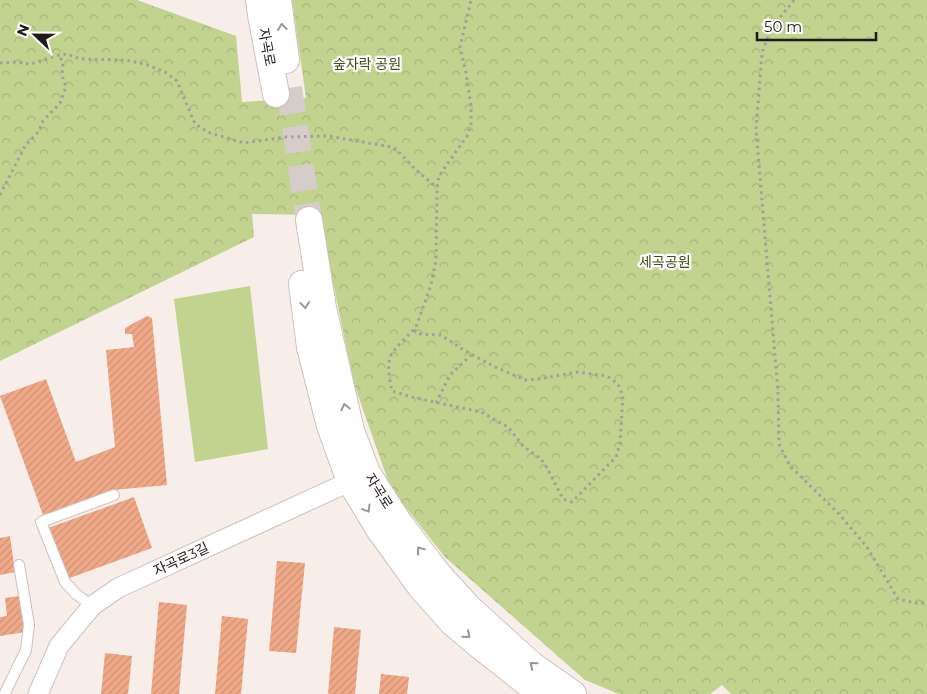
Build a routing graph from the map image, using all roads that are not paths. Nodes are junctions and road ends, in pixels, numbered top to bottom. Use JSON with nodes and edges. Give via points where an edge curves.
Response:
{"nodes":[{"id":1,"x":259,"y":0,"type":"edge"},
{"id":2,"x":278,"y":0,"type":"edge"},
{"id":3,"x":302,"y":221,"type":"tunnel mouth"},
{"id":4,"x":359,"y":477,"type":"junction"},
{"id":5,"x":114,"y":495,"type":"dead end"},
{"id":6,"x":19,"y":565,"type":"dead end"},
{"id":7,"x":92,"y":606,"type":"junction"},
{"id":8,"x":4,"y":692,"type":"edge"},
{"id":9,"x":38,"y":694,"type":"edge"},
{"id":10,"x":541,"y":694,"type":"edge"},
{"id":11,"x":573,"y":694,"type":"edge"}],
"edges":[{"from":1,"to":2,"type":"main road","name":"자곡로","one_way":true,"via":[[282,91]]},
{"from":3,"to":4,"type":"main road","name":"자곡로"},
{"from":4,"to":7,"type":"street","name":"자곡로3길","via":[[118,588]]},
{"from":4,"to":10,"type":"main road","name":"자곡로","one_way":true,"via":[[379,529],[420,586],[452,622]]},
{"from":11,"to":4,"type":"main road","name":"자곡로","one_way":true,"via":[[533,666],[469,608]]},
{"from":5,"to":7,"type":"lane","via":[[41,522],[64,582]]},
{"from":6,"to":8,"type":"lane","via":[[29,625],[26,650]]},
{"from":7,"to":9,"type":"street","name":"자곡로3길","via":[[58,646]]}]}
